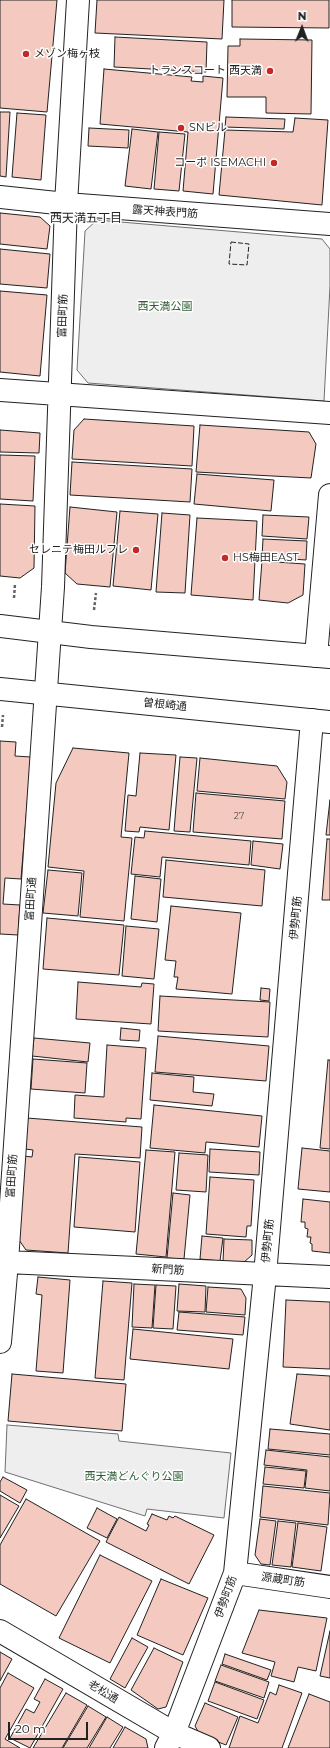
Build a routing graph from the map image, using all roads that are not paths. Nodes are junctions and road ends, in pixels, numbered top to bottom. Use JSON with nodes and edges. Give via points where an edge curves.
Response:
{"nodes":[{"id":1,"x":78,"y":0,"type":"edge"},
{"id":2,"x":0,"y":197,"type":"edge"},
{"id":3,"x":66,"y":204,"type":"junction"},
{"id":4,"x":330,"y":224,"type":"edge"},
{"id":5,"x":0,"y":390,"type":"edge"},
{"id":6,"x":60,"y":395,"type":"junction"},
{"id":7,"x":330,"y":413,"type":"edge"},
{"id":8,"x":330,"y":495,"type":"edge"},
{"id":9,"x":0,"y":626,"type":"edge"},
{"id":10,"x":49,"y":632,"type":"junction"},
{"id":11,"x":323,"y":656,"type":"edge"},
{"id":12,"x":0,"y":689,"type":"edge"},
{"id":13,"x":45,"y":694,"type":"junction"},
{"id":14,"x":321,"y":721,"type":"edge"},
{"id":15,"x":8,"y":1104,"type":"edge"},
{"id":16,"x":7,"y":1262,"type":"junction"},
{"id":17,"x":265,"y":1275,"type":"junction"},
{"id":18,"x":330,"y":1278,"type":"edge"},
{"id":19,"x":0,"y":1342,"type":"edge"},
{"id":20,"x":235,"y":1573,"type":"junction"},
{"id":21,"x":330,"y":1587,"type":"edge"},
{"id":22,"x":0,"y":1631,"type":"edge"},
{"id":23,"x":170,"y":1741,"type":"edge"},
{"id":24,"x":209,"y":1748,"type":"edge"}],
"edges":[{"from":1,"to":3,"type":"main road","name":"富田町筋"},
{"from":2,"to":3,"type":"main road","name":"露天神表門筋"},
{"from":3,"to":4,"type":"main road","name":"露天神表門筋"},
{"from":3,"to":6,"type":"main road","name":"富田町筋"},
{"from":5,"to":6,"type":"main road"},
{"from":6,"to":7,"type":"main road"},
{"from":6,"to":10,"type":"main road","name":"富田町筋"},
{"from":8,"to":11,"type":"main road"},
{"from":9,"to":10,"type":"main road"},
{"from":10,"to":11,"type":"main road"},
{"from":10,"to":13,"type":"main road","name":"富田町通"},
{"from":12,"to":13,"type":"main road","name":"曽根崎通"},
{"from":13,"to":14,"type":"main road","name":"曽根崎通"},
{"from":13,"to":15,"type":"main road","name":"富田町通"},
{"from":14,"to":17,"type":"main road","name":"伊勢町筋"},
{"from":15,"to":16,"type":"main road","name":"富田町筋"},
{"from":16,"to":17,"type":"main road","name":"新門筋"},
{"from":16,"to":19,"type":"main road","name":"富田町筋"},
{"from":17,"to":18,"type":"main road","name":"新門筋"},
{"from":17,"to":20,"type":"main road","name":"伊勢町筋"},
{"from":20,"to":21,"type":"main road","name":"源蔵町筋"},
{"from":20,"to":23,"type":"main road","name":"伊勢町筋"},
{"from":22,"to":23,"type":"main road","name":"老松通"},
{"from":23,"to":24,"type":"main road","name":"老松通"}]}
